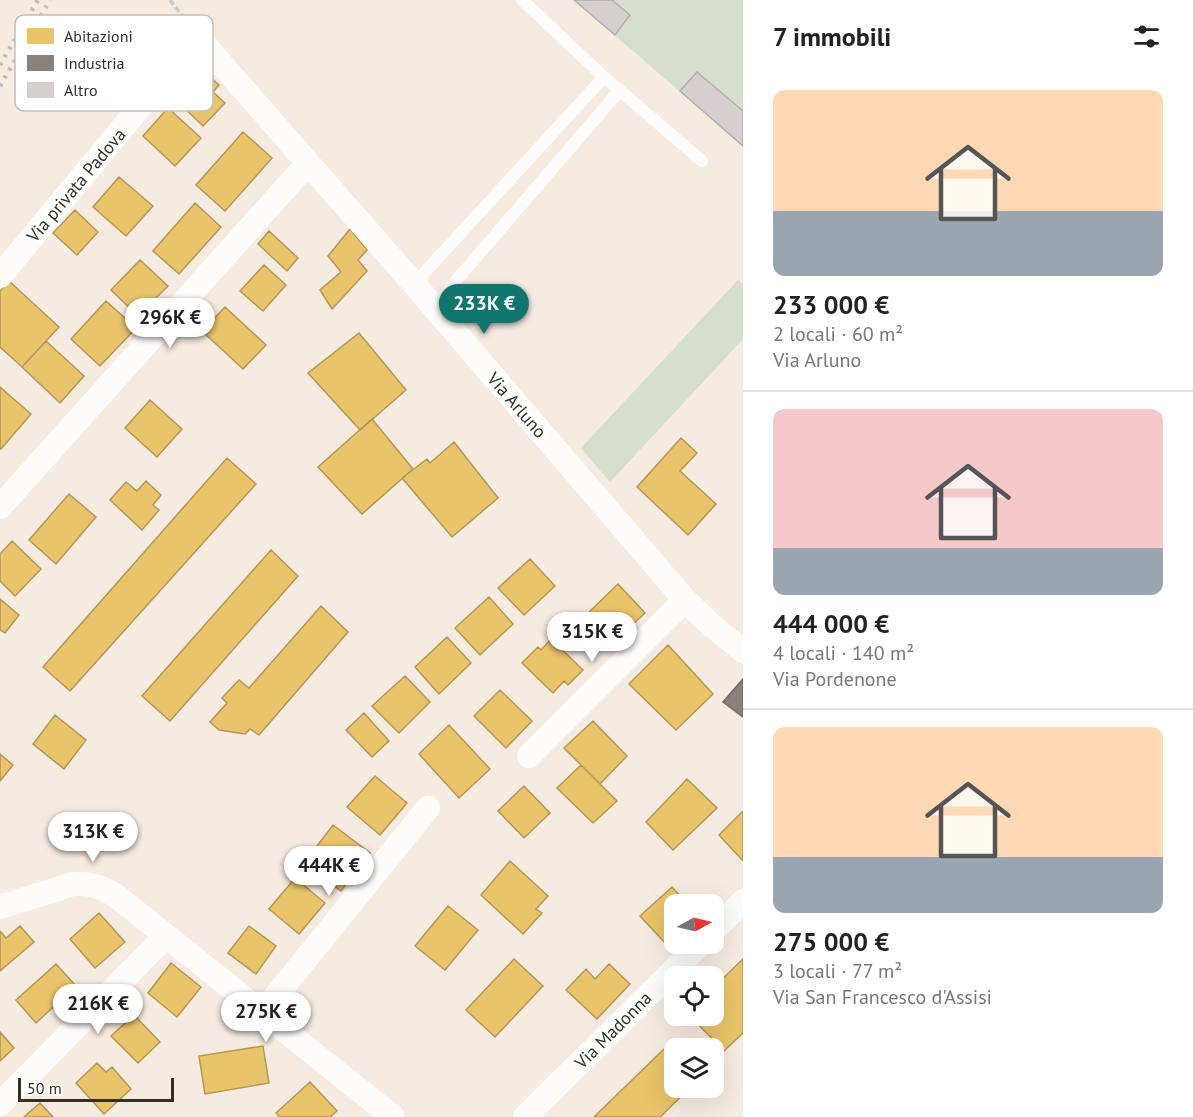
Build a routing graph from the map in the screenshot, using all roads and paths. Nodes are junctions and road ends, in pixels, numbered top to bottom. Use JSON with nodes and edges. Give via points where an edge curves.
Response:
{"nodes":[{"id":1,"x":522,"y":0,"type":"edge"},
{"id":2,"x":213,"y":54,"type":"edge"},
{"id":3,"x":604,"y":77,"type":"junction"},
{"id":4,"x":620,"y":90,"type":"junction"},
{"id":5,"x":137,"y":111,"type":"edge"},
{"id":6,"x":702,"y":161,"type":"dead end"},
{"id":7,"x":308,"y":163,"type":"junction"},
{"id":8,"x":0,"y":276,"type":"edge"},
{"id":9,"x":414,"y":284,"type":"junction"},
{"id":10,"x":435,"y":310,"type":"junction"},
{"id":11,"x":0,"y":507,"type":"edge"},
{"id":12,"x":685,"y":600,"type":"junction"},
{"id":13,"x":743,"y":651,"type":"edge"},
{"id":14,"x":529,"y":756,"type":"dead end"},
{"id":15,"x":428,"y":808,"type":"dead end"},
{"id":16,"x":743,"y":901,"type":"edge"},
{"id":17,"x":0,"y":907,"type":"edge"},
{"id":18,"x":724,"y":920,"type":"edge"},
{"id":19,"x":166,"y":936,"type":"junction"},
{"id":20,"x":690,"y":954,"type":"edge"},
{"id":21,"x":262,"y":1013,"type":"junction"},
{"id":22,"x":0,"y":1104,"type":"edge"},
{"id":23,"x":393,"y":1117,"type":"edge"},
{"id":24,"x":525,"y":1117,"type":"edge"}],
"edges":[{"from":1,"to":3,"type":"lane"},
{"from":2,"to":7,"type":"street","name":"Via Arluno"},
{"from":3,"to":4,"type":"lane"},
{"from":3,"to":9,"type":"lane"},
{"from":4,"to":6,"type":"lane"},
{"from":4,"to":10,"type":"lane"},
{"from":5,"to":8,"type":"street","name":"Via privata Padova"},
{"from":7,"to":9,"type":"street","name":"Via Arluno"},
{"from":7,"to":11,"type":"street"},
{"from":9,"to":10,"type":"street","name":"Via Arluno"},
{"from":10,"to":12,"type":"street","name":"Via Arluno"},
{"from":12,"to":13,"type":"street","name":"Via Arluno"},
{"from":12,"to":14,"type":"street"},
{"from":15,"to":21,"type":"street"},
{"from":16,"to":18,"type":"street"},
{"from":17,"to":19,"type":"street","via":[[73,884],[95,885],[115,895]]},
{"from":19,"to":21,"type":"street"},
{"from":19,"to":22,"type":"street"},
{"from":20,"to":24,"type":"street","name":"Via Madonna"},
{"from":21,"to":23,"type":"street"}]}
